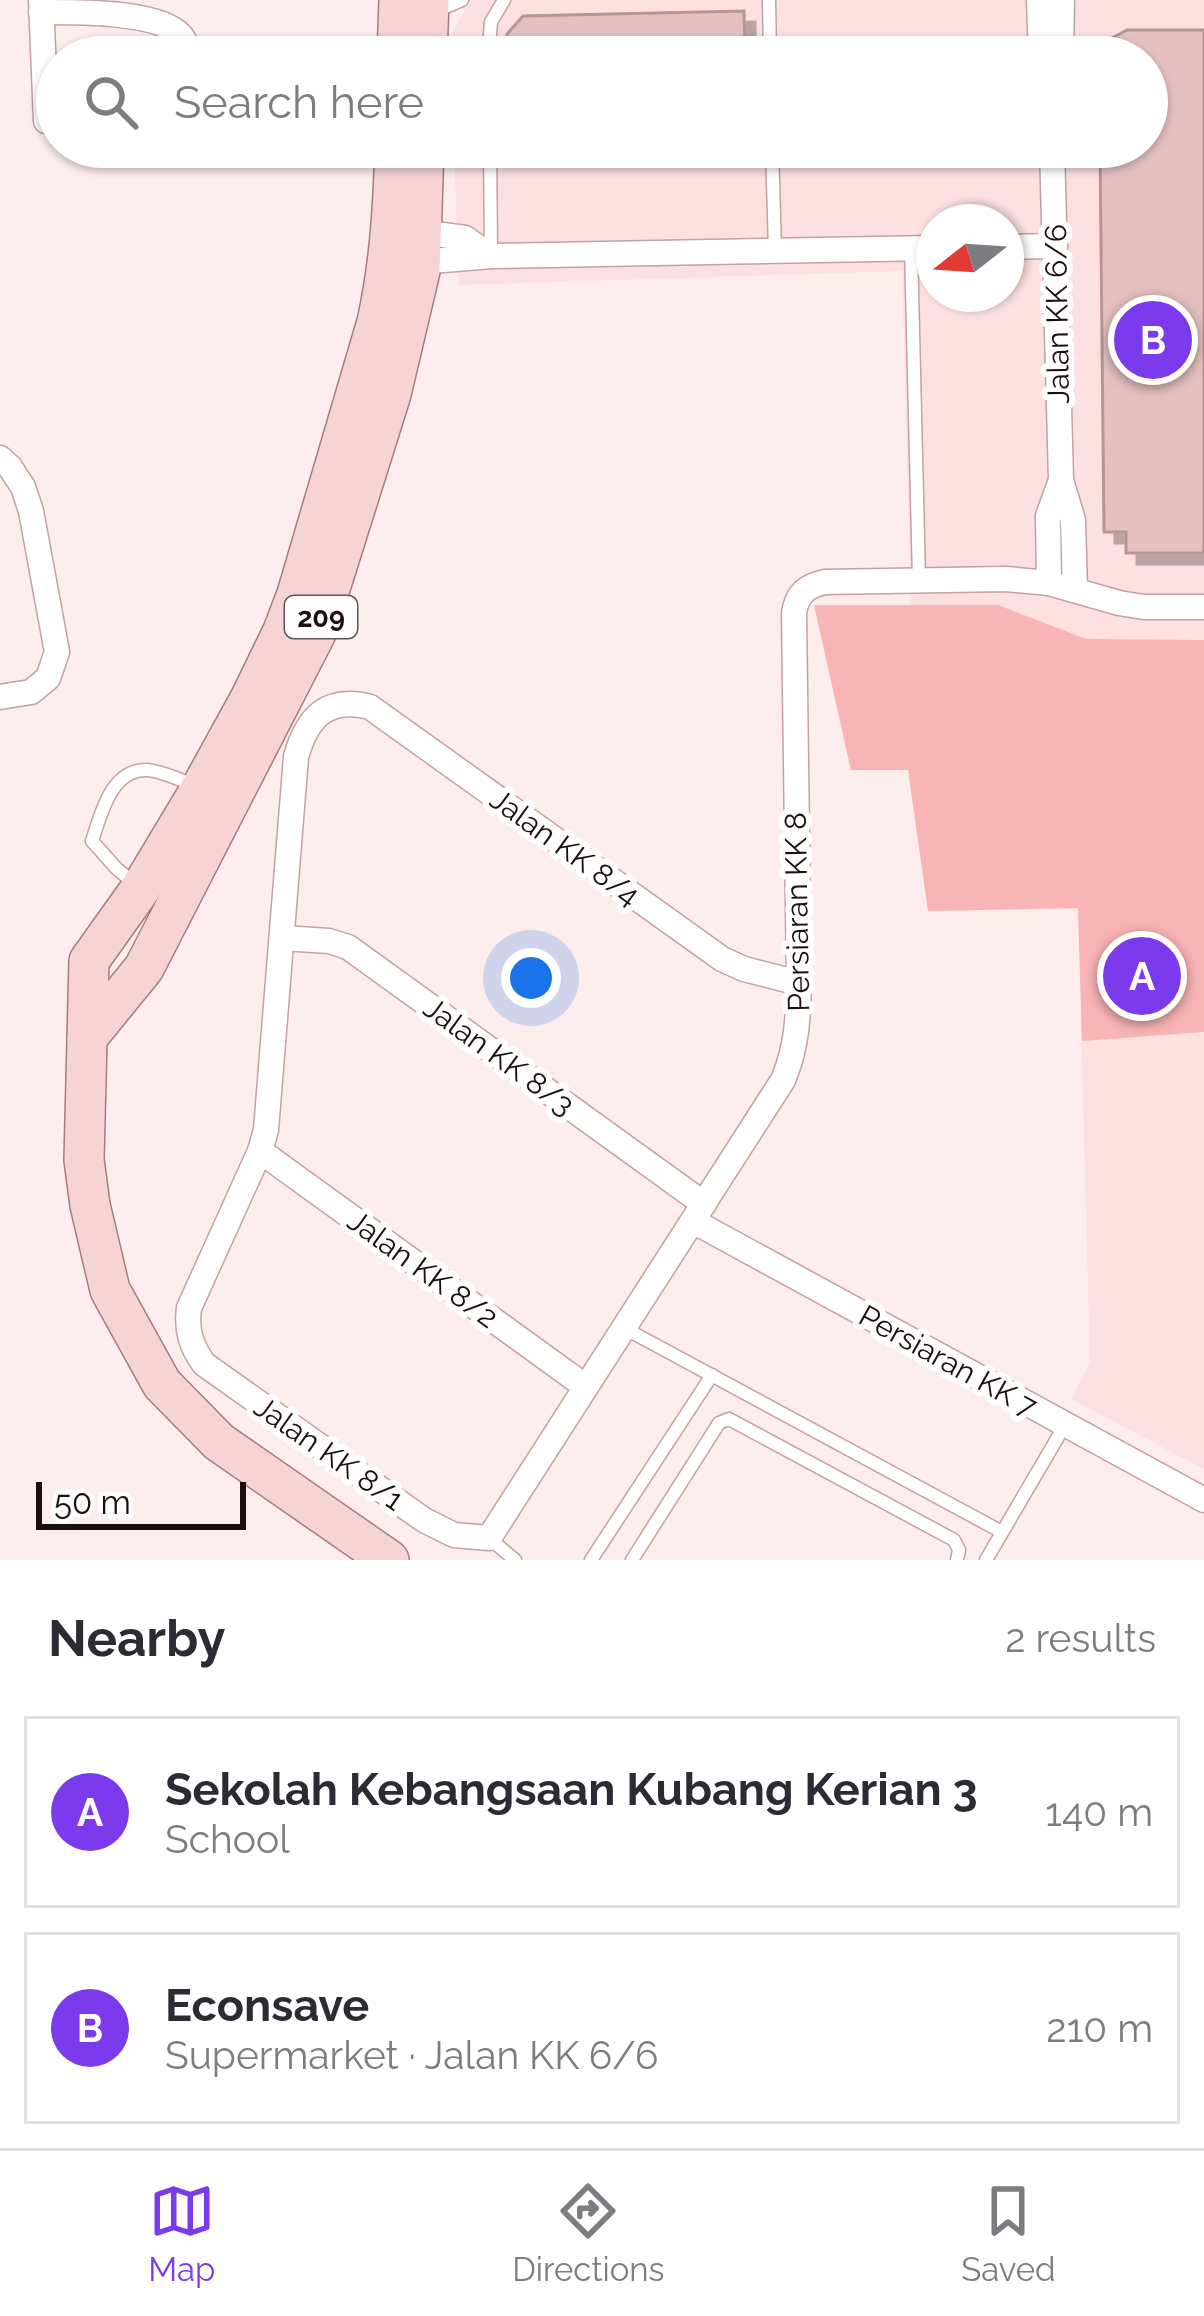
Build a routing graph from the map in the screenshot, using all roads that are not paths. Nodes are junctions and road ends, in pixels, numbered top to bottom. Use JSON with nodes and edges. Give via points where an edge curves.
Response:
{"nodes":[{"id":1,"x":504,"y":0,"type":"edge"},
{"id":2,"x":769,"y":0,"type":"edge"},
{"id":3,"x":1039,"y":0,"type":"edge"},
{"id":4,"x":1062,"y":0,"type":"edge"},
{"id":5,"x":430,"y":3,"type":"edge"},
{"id":6,"x":41,"y":6,"type":"edge"},
{"id":7,"x":42,"y":36,"type":"edge"},
{"id":8,"x":180,"y":36,"type":"edge"},
{"id":9,"x":410,"y":36,"type":"edge"},
{"id":10,"x":428,"y":36,"type":"edge"},
{"id":11,"x":490,"y":36,"type":"edge"},
{"id":12,"x":770,"y":36,"type":"edge"},
{"id":13,"x":1040,"y":36,"type":"edge"},
{"id":14,"x":1061,"y":36,"type":"edge"},
{"id":15,"x":394,"y":168,"type":"edge"},
{"id":16,"x":423,"y":168,"type":"edge"},
{"id":17,"x":490,"y":168,"type":"edge"},
{"id":18,"x":773,"y":168,"type":"edge"},
{"id":19,"x":1053,"y":168,"type":"edge"},
{"id":20,"x":1055,"y":246,"type":"junction"},
{"id":21,"x":421,"y":247,"type":"junction"},
{"id":22,"x":1024,"y":247,"type":"edge"},
{"id":23,"x":916,"y":248,"type":"edge"},
{"id":24,"x":775,"y":251,"type":"junction"},
{"id":25,"x":491,"y":256,"type":"junction"},
{"id":26,"x":921,"y":312,"type":"edge"},
{"id":27,"x":0,"y":458,"type":"edge"},
{"id":28,"x":1061,"y":480,"type":"junction"},
{"id":29,"x":919,"y":580,"type":"junction"},
{"id":30,"x":1049,"y":583,"type":"junction"},
{"id":31,"x":1075,"y":590,"type":"junction"},
{"id":32,"x":1204,"y":607,"type":"edge"},
{"id":33,"x":0,"y":697,"type":"edge"},
{"id":34,"x":201,"y":788,"type":"junction"},
{"id":35,"x":141,"y":888,"type":"junction"},
{"id":36,"x":283,"y":938,"type":"junction"},
{"id":37,"x":799,"y":983,"type":"junction"},
{"id":38,"x":87,"y":1038,"type":"junction"},
{"id":39,"x":260,"y":1151,"type":"junction"},
{"id":40,"x":698,"y":1213,"type":"junction"},
{"id":41,"x":624,"y":1328,"type":"junction"},
{"id":42,"x":712,"y":1376,"type":"junction"},
{"id":43,"x":586,"y":1387,"type":"junction"},
{"id":44,"x":1065,"y":1425,"type":"junction"},
{"id":45,"x":1204,"y":1500,"type":"edge"},
{"id":46,"x":1002,"y":1532,"type":"junction"},
{"id":47,"x":489,"y":1538,"type":"junction"},
{"id":48,"x":389,"y":1560,"type":"edge"},
{"id":49,"x":515,"y":1560,"type":"edge"},
{"id":50,"x":591,"y":1560,"type":"edge"},
{"id":51,"x":632,"y":1560,"type":"edge"},
{"id":52,"x":957,"y":1560,"type":"edge"},
{"id":53,"x":986,"y":1560,"type":"edge"}],
"edges":[{"from":1,"to":11,"type":"lane"},
{"from":2,"to":12,"type":"lane"},
{"from":3,"to":13,"type":"street"},
{"from":4,"to":14,"type":"street"},
{"from":5,"to":9,"type":"main road"},
{"from":5,"to":10,"type":"main road"},
{"from":6,"to":7,"type":"street"},
{"from":6,"to":8,"type":"street","via":[[127,16]]},
{"from":15,"to":34,"type":"main road","number":"209","via":[[382,299],[296,594]]},
{"from":16,"to":21,"type":"main road","number":"209"},
{"from":17,"to":25,"type":"lane"},
{"from":18,"to":24,"type":"lane"},
{"from":19,"to":20,"type":"street","name":"Jalan KK 6/6"},
{"from":20,"to":22,"type":"street"},
{"from":20,"to":28,"type":"street","name":"Jalan KK 6/6"},
{"from":21,"to":25,"type":"street","via":[[465,238]]},
{"from":21,"to":38,"type":"main road","number":"209","via":[[391,394],[316,633],[144,968]]},
{"from":23,"to":24,"type":"street"},
{"from":24,"to":25,"type":"street"},
{"from":26,"to":29,"type":"lane"},
{"from":27,"to":33,"type":"street","via":[[31,511],[57,652],[48,677],[31,692]]},
{"from":28,"to":30,"type":"street","name":"Jalan KK 6/6","via":[[1048,516]]},
{"from":28,"to":31,"type":"street","name":"Jalan KK 6/6","via":[[1073,520]]},
{"from":29,"to":30,"type":"street","name":"Persiaran KK 8"},
{"from":29,"to":37,"type":"street","name":"Persiaran KK 8","via":[[825,582],[796,601]]},
{"from":30,"to":31,"type":"street","name":"Persiaran KK 8"},
{"from":31,"to":32,"type":"street","name":"Persiaran KK 8","via":[[1144,607]]},
{"from":34,"to":35,"type":"main road","number":"209"},
{"from":34,"to":35,"type":"lane","via":[[144,770],[131,772],[107,797],[92,841]]},
{"from":35,"to":38,"type":"main road","number":"209","via":[[89,961]]},
{"from":36,"to":37,"type":"street","name":"Jalan KK 8/4","via":[[296,758],[321,712],[354,703],[722,959]]},
{"from":36,"to":39,"type":"street"},
{"from":36,"to":40,"type":"street","name":"Jalan KK 8/3","via":[[348,947]]},
{"from":37,"to":40,"type":"street","name":"Persiaran KK 8","via":[[794,1055]]},
{"from":38,"to":48,"type":"main road","number":"209","via":[[84,1160],[95,1227],[110,1290],[162,1384],[219,1442]]},
{"from":39,"to":43,"type":"street","name":"Jalan KK 8/2"},
{"from":39,"to":47,"type":"street","name":"Jalan KK 8/1","via":[[190,1308],[194,1350],[424,1520],[454,1535]]},
{"from":40,"to":41,"type":"street","name":"Persiaran KK 8"},
{"from":40,"to":44,"type":"street","name":"Persiaran KK 7"},
{"from":41,"to":42,"type":"lane"},
{"from":41,"to":43,"type":"street","name":"Persiaran KK 8"},
{"from":42,"to":46,"type":"lane"},
{"from":42,"to":50,"type":"lane"},
{"from":43,"to":47,"type":"street","name":"Persiaran KK 8"},
{"from":44,"to":45,"type":"street","name":"Persiaran KK 7"},
{"from":44,"to":46,"type":"lane"},
{"from":46,"to":53,"type":"lane"},
{"from":47,"to":49,"type":"lane"},
{"from":51,"to":52,"type":"lane","via":[[729,1418],[954,1540]]}]}
